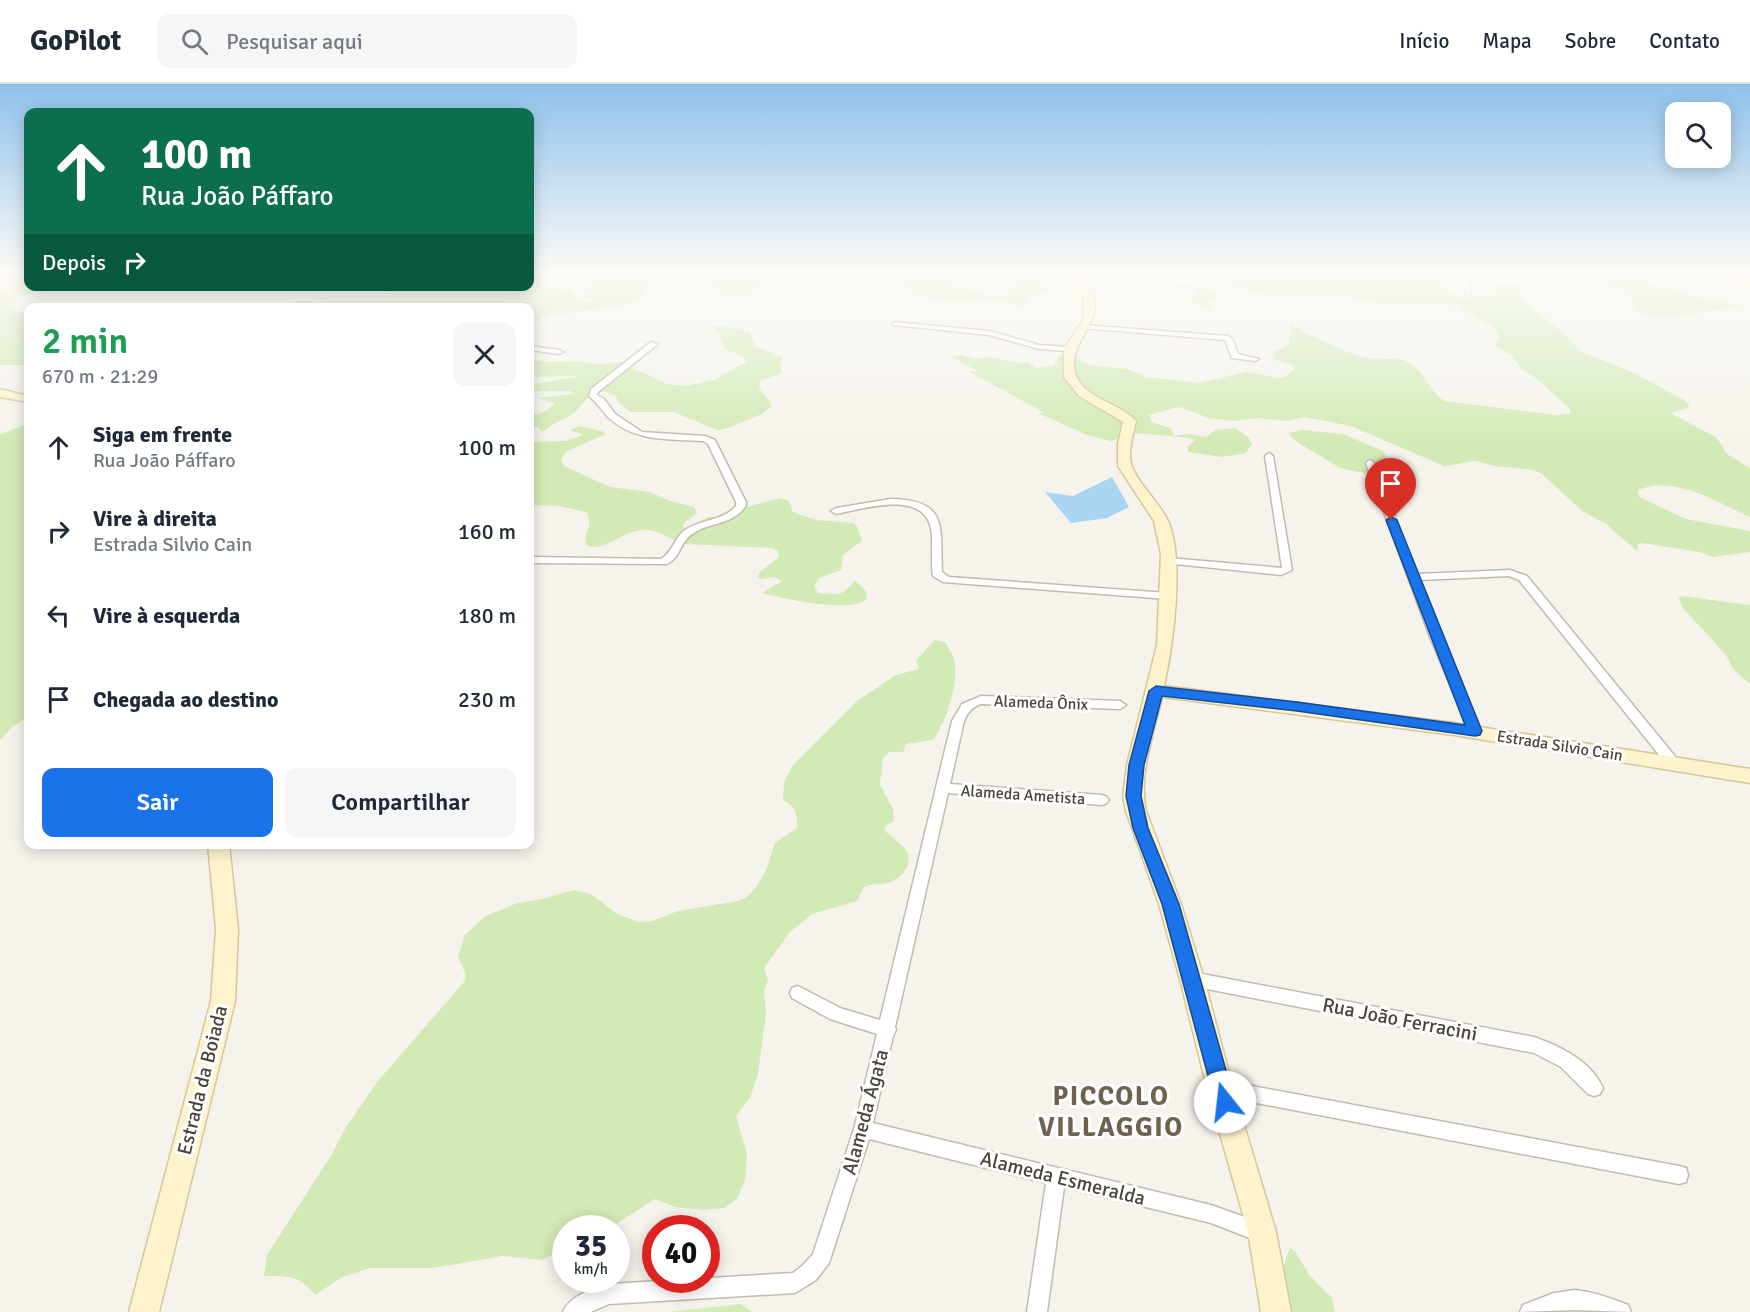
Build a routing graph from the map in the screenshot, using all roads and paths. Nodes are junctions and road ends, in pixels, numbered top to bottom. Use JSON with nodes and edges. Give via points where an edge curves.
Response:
{"nodes":[{"id":1,"x":960,"y":330,"type":"edge"},
{"id":2,"x":1081,"y":330,"type":"edge"},
{"id":3,"x":1127,"y":330,"type":"edge"},
{"id":4,"x":654,"y":344,"type":"dead end"},
{"id":5,"x":534,"y":349,"type":"edge"},
{"id":6,"x":1069,"y":351,"type":"junction"},
{"id":7,"x":559,"y":352,"type":"dead end"},
{"id":8,"x":1255,"y":359,"type":"dead end"},
{"id":9,"x":0,"y":393,"type":"edge"},
{"id":10,"x":24,"y":398,"type":"edge"},
{"id":11,"x":1269,"y":456,"type":"dead end"},
{"id":12,"x":1370,"y":463,"type":"dead end"},
{"id":13,"x":836,"y":511,"type":"dead end"},
{"id":14,"x":534,"y":560,"type":"edge"},
{"id":15,"x":1169,"y":561,"type":"junction"},
{"id":16,"x":1413,"y":577,"type":"junction"},
{"id":17,"x":1168,"y":596,"type":"junction"},
{"id":18,"x":1156,"y":691,"type":"junction"},
{"id":19,"x":1120,"y":705,"type":"dead end"},
{"id":20,"x":964,"y":708,"type":"joint"},
{"id":21,"x":1475,"y":731,"type":"junction"},
{"id":22,"x":1673,"y":763,"type":"junction"},
{"id":23,"x":1750,"y":776,"type":"edge"},
{"id":24,"x":945,"y":788,"type":"junction"},
{"id":25,"x":1102,"y":800,"type":"dead end"},
{"id":26,"x":219,"y":849,"type":"edge"},
{"id":27,"x":1192,"y":979,"type":"junction"},
{"id":28,"x":798,"y":993,"type":"dead end"},
{"id":29,"x":888,"y":1030,"type":"junction"},
{"id":30,"x":1220,"y":1088,"type":"junction"},
{"id":31,"x":1594,"y":1088,"type":"dead end"},
{"id":32,"x":863,"y":1129,"type":"junction"},
{"id":33,"x":1679,"y":1174,"type":"dead end"},
{"id":34,"x":1056,"y":1177,"type":"junction"},
{"id":35,"x":1262,"y":1232,"type":"junction"},
{"id":36,"x":144,"y":1312,"type":"edge"},
{"id":37,"x":573,"y":1312,"type":"edge"},
{"id":38,"x":1037,"y":1312,"type":"edge"},
{"id":39,"x":1276,"y":1312,"type":"edge"},
{"id":40,"x":1530,"y":1312,"type":"edge"},
{"id":41,"x":1621,"y":1312,"type":"edge"}],
"edges":[{"from":1,"to":6,"type":"street"},
{"from":2,"to":6,"type":"street"},
{"from":3,"to":8,"type":"street","via":[[1228,338],[1235,356]]},
{"from":4,"to":14,"type":"street","via":[[594,391],[593,396],[612,416],[640,435],[712,442],[741,507],[730,516],[690,531],[663,562]]},
{"from":5,"to":7,"type":"street"},
{"from":6,"to":15,"type":"street","via":[[1070,377],[1074,383],[1093,400],[1130,421],[1124,444],[1125,466],[1165,529]]},
{"from":9,"to":10,"type":"street"},
{"from":11,"to":15,"type":"street","via":[[1287,570]]},
{"from":12,"to":16,"type":"street"},
{"from":13,"to":17,"type":"street","via":[[908,502],[924,506],[935,522],[938,576],[947,579]]},
{"from":15,"to":17,"type":"street"},
{"from":16,"to":21,"type":"street"},
{"from":16,"to":22,"type":"street","via":[[1518,575]]},
{"from":17,"to":18,"type":"street","via":[[1165,645]]},
{"from":18,"to":21,"type":"street","name":"Estrada Silvio Cain"},
{"from":18,"to":27,"type":"street","via":[[1133,796]]},
{"from":19,"to":20,"type":"street","name":"Alameda Ônix","via":[[981,700]]},
{"from":20,"to":24,"type":"street","name":"Alameda Ágata"},
{"from":21,"to":22,"type":"street","name":"Estrada Silvio Cain"},
{"from":22,"to":23,"type":"street","name":"Estrada Silvio Cain"},
{"from":24,"to":25,"type":"street","name":"Alameda Ametista"},
{"from":24,"to":29,"type":"street","name":"Alameda Ágata"},
{"from":26,"to":36,"type":"street","name":"Estrada da Boiada","via":[[227,929],[223,1000]]},
{"from":27,"to":30,"type":"street"},
{"from":27,"to":31,"type":"street","name":"Rua João Ferracini","via":[[1534,1045],[1569,1062]]},
{"from":28,"to":29,"type":"street","via":[[836,1014]]},
{"from":29,"to":32,"type":"street","name":"Alameda Ágata"},
{"from":30,"to":33,"type":"street"},
{"from":30,"to":35,"type":"street"},
{"from":32,"to":34,"type":"street","name":"Alameda Esmeralda"},
{"from":32,"to":37,"type":"street","name":"Alameda Ágata","via":[[825,1250],[807,1277],[795,1283],[609,1294]]},
{"from":34,"to":35,"type":"street","name":"Alameda Esmeralda","via":[[1211,1214]]},
{"from":34,"to":38,"type":"street"},
{"from":35,"to":39,"type":"street"},
{"from":40,"to":41,"type":"street","via":[[1564,1299],[1582,1299]]}]}
